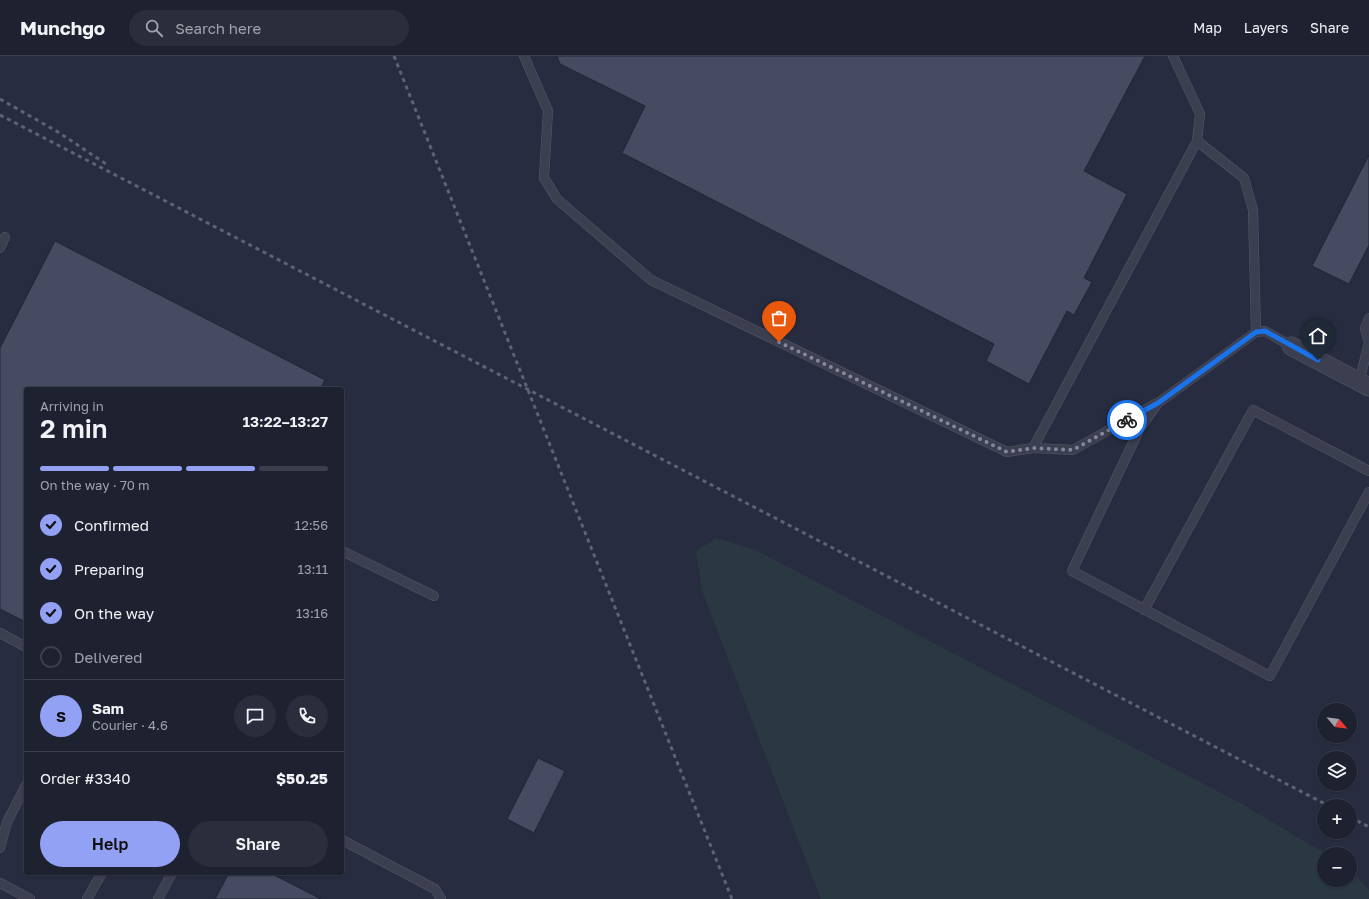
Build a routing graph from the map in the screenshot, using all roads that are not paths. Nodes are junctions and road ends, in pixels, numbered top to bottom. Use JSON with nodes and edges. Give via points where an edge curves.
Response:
{"nodes":[{"id":1,"x":524,"y":56,"type":"edge"},
{"id":2,"x":1173,"y":56,"type":"edge"},
{"id":3,"x":1197,"y":141,"type":"junction"},
{"id":4,"x":5,"y":237,"type":"dead end"},
{"id":5,"x":0,"y":248,"type":"edge"},
{"id":6,"x":1369,"y":318,"type":"edge"},
{"id":7,"x":1256,"y":332,"type":"junction"},
{"id":8,"x":1291,"y":346,"type":"joint"},
{"id":9,"x":1364,"y":384,"type":"edge"},
{"id":10,"x":1158,"y":403,"type":"junction"},
{"id":11,"x":1033,"y":448,"type":"junction"},
{"id":12,"x":1369,"y":471,"type":"edge"},
{"id":13,"x":1369,"y":492,"type":"edge"},
{"id":14,"x":344,"y":552,"type":"edge"},
{"id":15,"x":434,"y":596,"type":"dead end"},
{"id":16,"x":1144,"y":610,"type":"junction"},
{"id":17,"x":0,"y":633,"type":"edge"},
{"id":18,"x":24,"y":646,"type":"edge"},
{"id":19,"x":24,"y":789,"type":"edge"},
{"id":20,"x":344,"y":841,"type":"edge"},
{"id":21,"x":0,"y":848,"type":"edge"},
{"id":22,"x":101,"y":875,"type":"edge"},
{"id":23,"x":171,"y":875,"type":"edge"},
{"id":24,"x":0,"y":883,"type":"edge"},
{"id":25,"x":30,"y":899,"type":"edge"},
{"id":26,"x":87,"y":899,"type":"edge"},
{"id":27,"x":158,"y":899,"type":"edge"},
{"id":28,"x":441,"y":899,"type":"edge"}],
"edges":[{"from":1,"to":11,"type":"lane","via":[[548,111],[544,178],[557,199],[651,280],[1007,452]]},
{"from":2,"to":3,"type":"lane","via":[[1200,114]]},
{"from":3,"to":7,"type":"lane","via":[[1244,178],[1253,210]]},
{"from":3,"to":11,"type":"lane"},
{"from":4,"to":5,"type":"lane"},
{"from":6,"to":9,"type":"lane","via":[[1365,328],[1369,343]]},
{"from":7,"to":8,"type":"lane","via":[[1265,331]]},
{"from":7,"to":10,"type":"lane"},
{"from":8,"to":9,"type":"street"},
{"from":10,"to":11,"type":"lane","via":[[1073,450]]},
{"from":10,"to":16,"type":"lane","via":[[1140,428],[1072,571]]},
{"from":12,"to":16,"type":"lane","via":[[1253,410]]},
{"from":13,"to":16,"type":"lane","via":[[1270,676]]},
{"from":14,"to":15,"type":"lane"},
{"from":17,"to":18,"type":"lane"},
{"from":19,"to":21,"type":"lane","via":[[7,822]]},
{"from":20,"to":28,"type":"lane","via":[[435,889]]},
{"from":22,"to":26,"type":"lane"},
{"from":23,"to":27,"type":"lane"},
{"from":24,"to":25,"type":"lane"}]}
